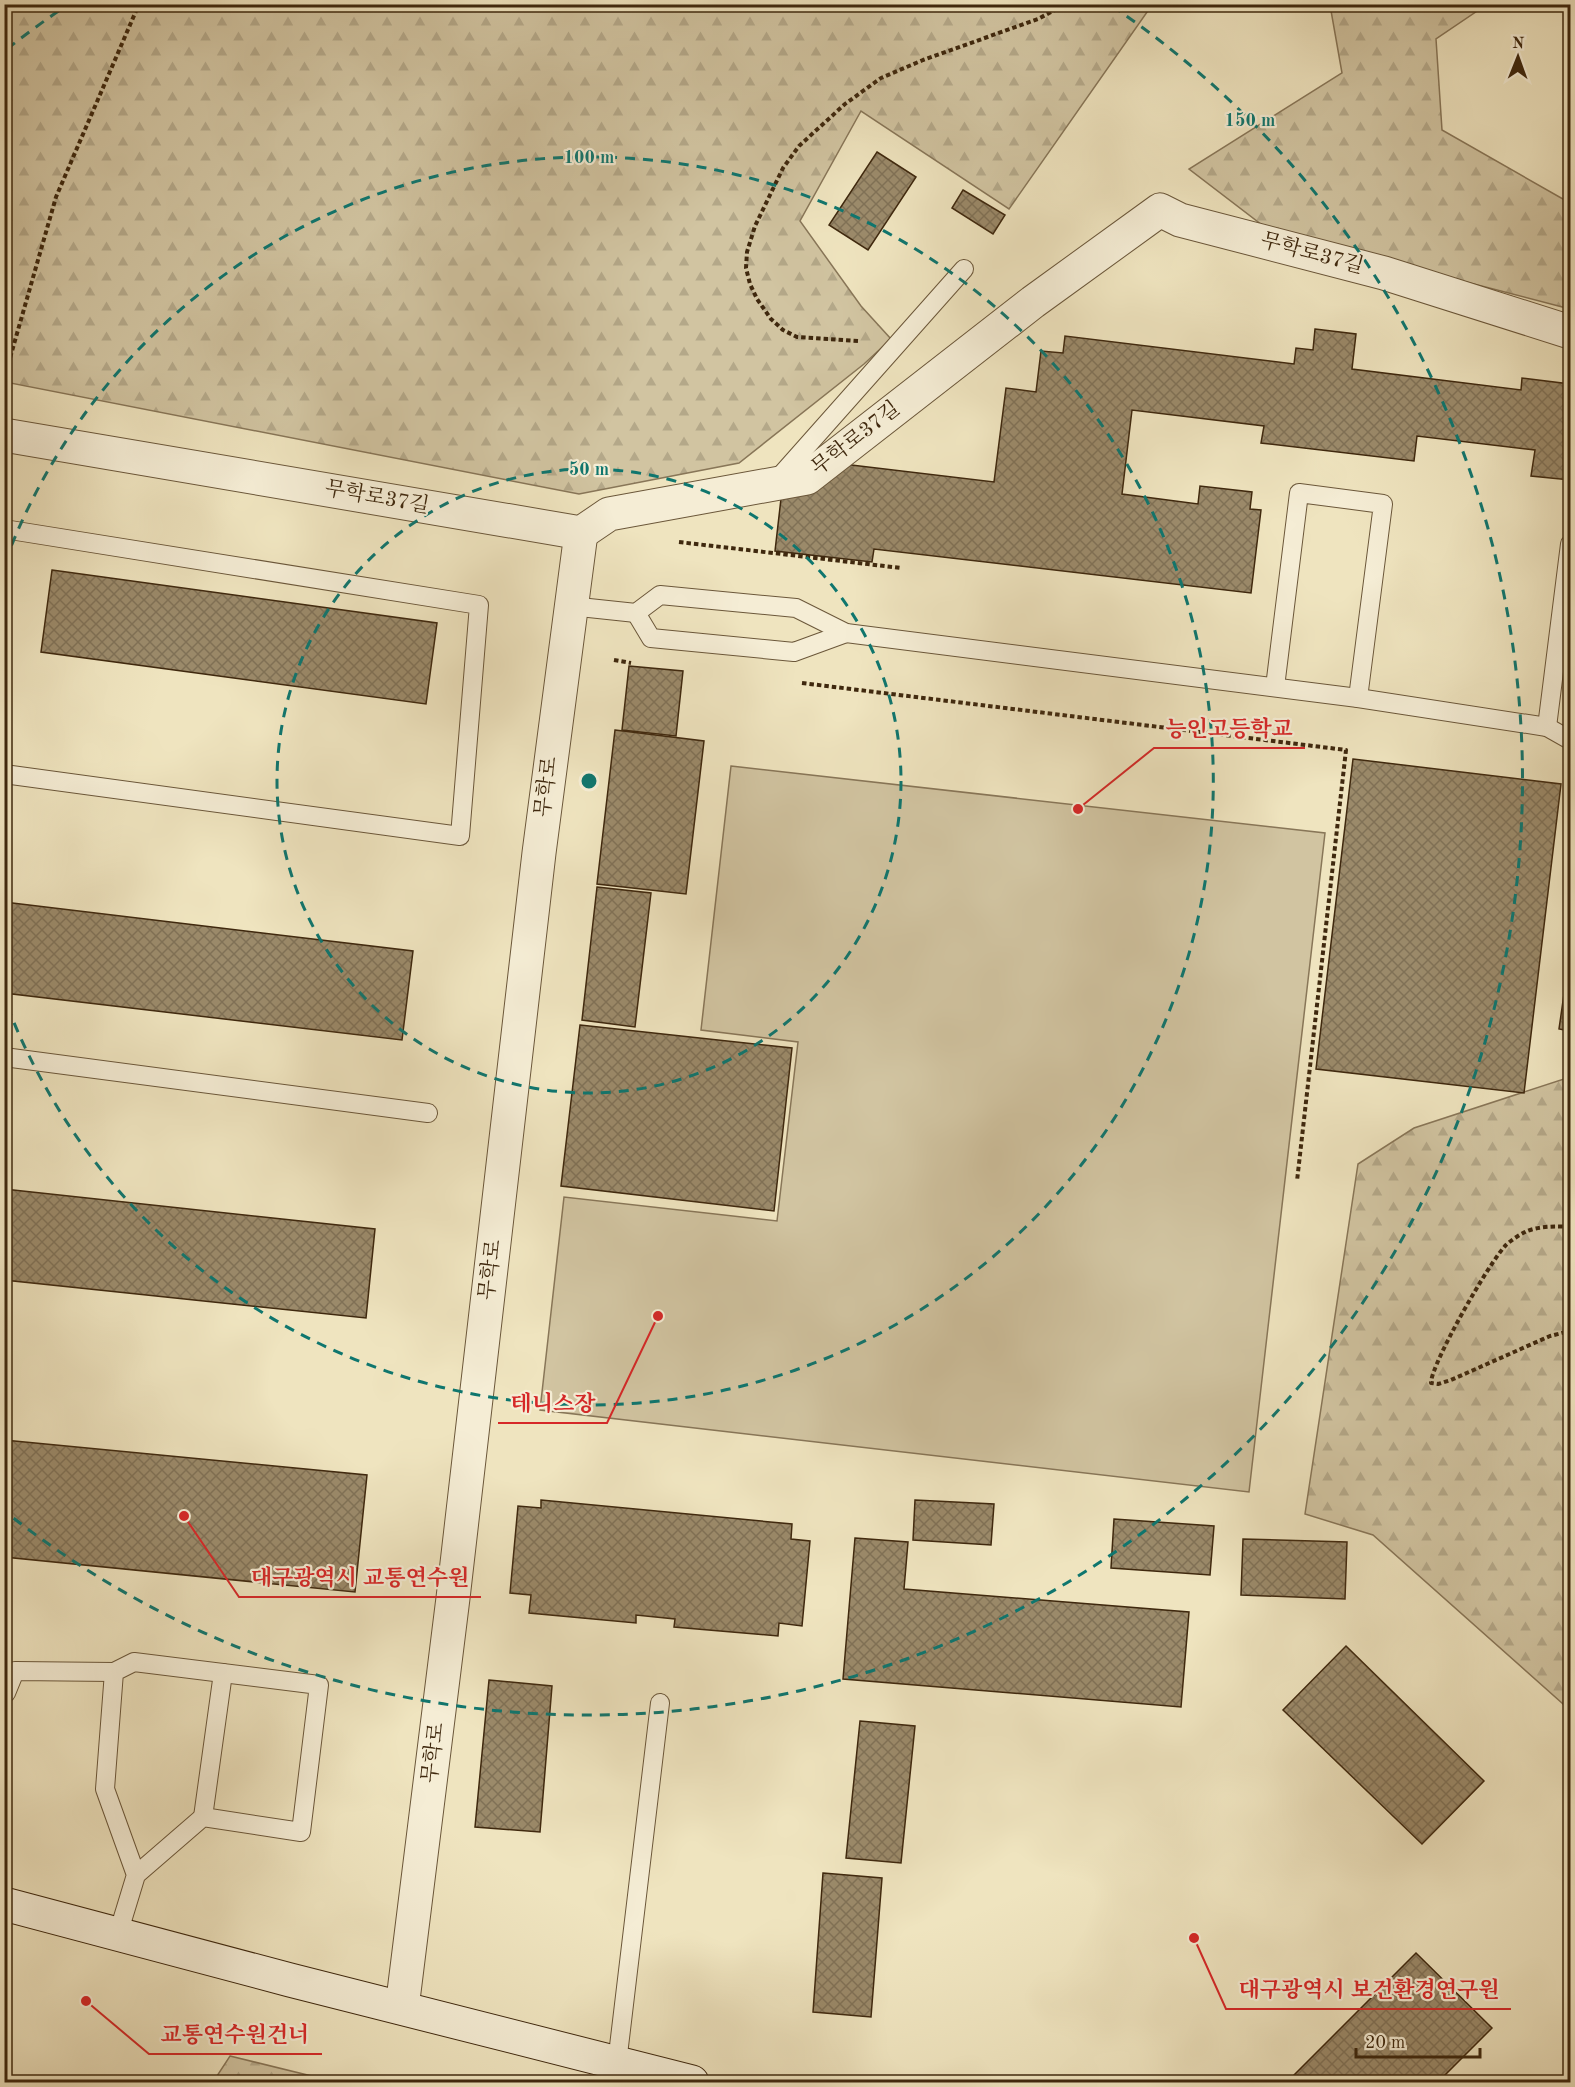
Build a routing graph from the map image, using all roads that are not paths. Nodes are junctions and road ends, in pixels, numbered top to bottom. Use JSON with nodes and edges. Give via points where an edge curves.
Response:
{"nodes":[{"id":1,"x":964,"y":269,"type":"dead end"},
{"id":2,"x":1570,"y":332,"type":"edge"},
{"id":3,"x":4,"y":435,"type":"edge"},
{"id":4,"x":773,"y":484,"type":"junction"},
{"id":5,"x":4,"y":529,"type":"edge"},
{"id":6,"x":581,"y":532,"type":"junction"},
{"id":7,"x":1570,"y":544,"type":"edge"},
{"id":8,"x":570,"y":606,"type":"junction"},
{"id":9,"x":636,"y":613,"type":"junction"},
{"id":10,"x":846,"y":633,"type":"junction"},
{"id":11,"x":1570,"y":648,"type":"edge"},
{"id":12,"x":1555,"y":659,"type":"junction"},
{"id":13,"x":1275,"y":687,"type":"junction"},
{"id":14,"x":1358,"y":698,"type":"junction"},
{"id":15,"x":1547,"y":726,"type":"junction"},
{"id":16,"x":1570,"y":740,"type":"edge"},
{"id":17,"x":4,"y":774,"type":"edge"},
{"id":18,"x":4,"y":1057,"type":"edge"},
{"id":19,"x":428,"y":1113,"type":"dead end"},
{"id":20,"x":114,"y":1672,"type":"junction"},
{"id":21,"x":223,"y":1673,"type":"junction"},
{"id":22,"x":6,"y":1693,"type":"dead end"},
{"id":23,"x":660,"y":1703,"type":"dead end"},
{"id":24,"x":203,"y":1816,"type":"junction"},
{"id":25,"x":136,"y":1875,"type":"junction"},
{"id":26,"x":4,"y":1904,"type":"edge"},
{"id":27,"x":118,"y":1934,"type":"junction"},
{"id":28,"x":402,"y":2008,"type":"junction"},
{"id":29,"x":617,"y":2063,"type":"junction"},
{"id":30,"x":692,"y":2082,"type":"edge"}],
"edges":[{"from":1,"to":4,"type":"lane"},
{"from":2,"to":4,"type":"street","name":"무학로37길","via":[[1384,273],[1180,220],[1160,210],[1033,302],[807,478]]},
{"from":3,"to":6,"type":"street","name":"무학로37길"},
{"from":4,"to":6,"type":"street","name":"무학로37길","via":[[609,514]]},
{"from":5,"to":17,"type":"lane","via":[[479,605],[460,836]]},
{"from":6,"to":8,"type":"street","name":"무학로"},
{"from":7,"to":12,"type":"lane"},
{"from":8,"to":9,"type":"lane"},
{"from":8,"to":28,"type":"street","name":"무학로"},
{"from":9,"to":10,"type":"lane","via":[[660,595],[796,608]]},
{"from":9,"to":10,"type":"lane","via":[[651,638],[794,652]]},
{"from":10,"to":13,"type":"lane"},
{"from":11,"to":12,"type":"lane"},
{"from":12,"to":15,"type":"lane"},
{"from":13,"to":14,"type":"lane"},
{"from":13,"to":14,"type":"lane","via":[[1299,493],[1383,504]]},
{"from":14,"to":15,"type":"lane"},
{"from":15,"to":16,"type":"lane"},
{"from":18,"to":19,"type":"lane"},
{"from":20,"to":21,"type":"lane","via":[[134,1662]]},
{"from":20,"to":22,"type":"lane","via":[[15,1671]]},
{"from":20,"to":25,"type":"lane","via":[[105,1789]]},
{"from":21,"to":24,"type":"lane"},
{"from":21,"to":24,"type":"lane","via":[[319,1685],[301,1832]]},
{"from":23,"to":29,"type":"lane"},
{"from":24,"to":25,"type":"lane"},
{"from":25,"to":27,"type":"lane"},
{"from":26,"to":27,"type":"street"},
{"from":27,"to":28,"type":"street"},
{"from":28,"to":29,"type":"street"},
{"from":29,"to":30,"type":"street"}]}
